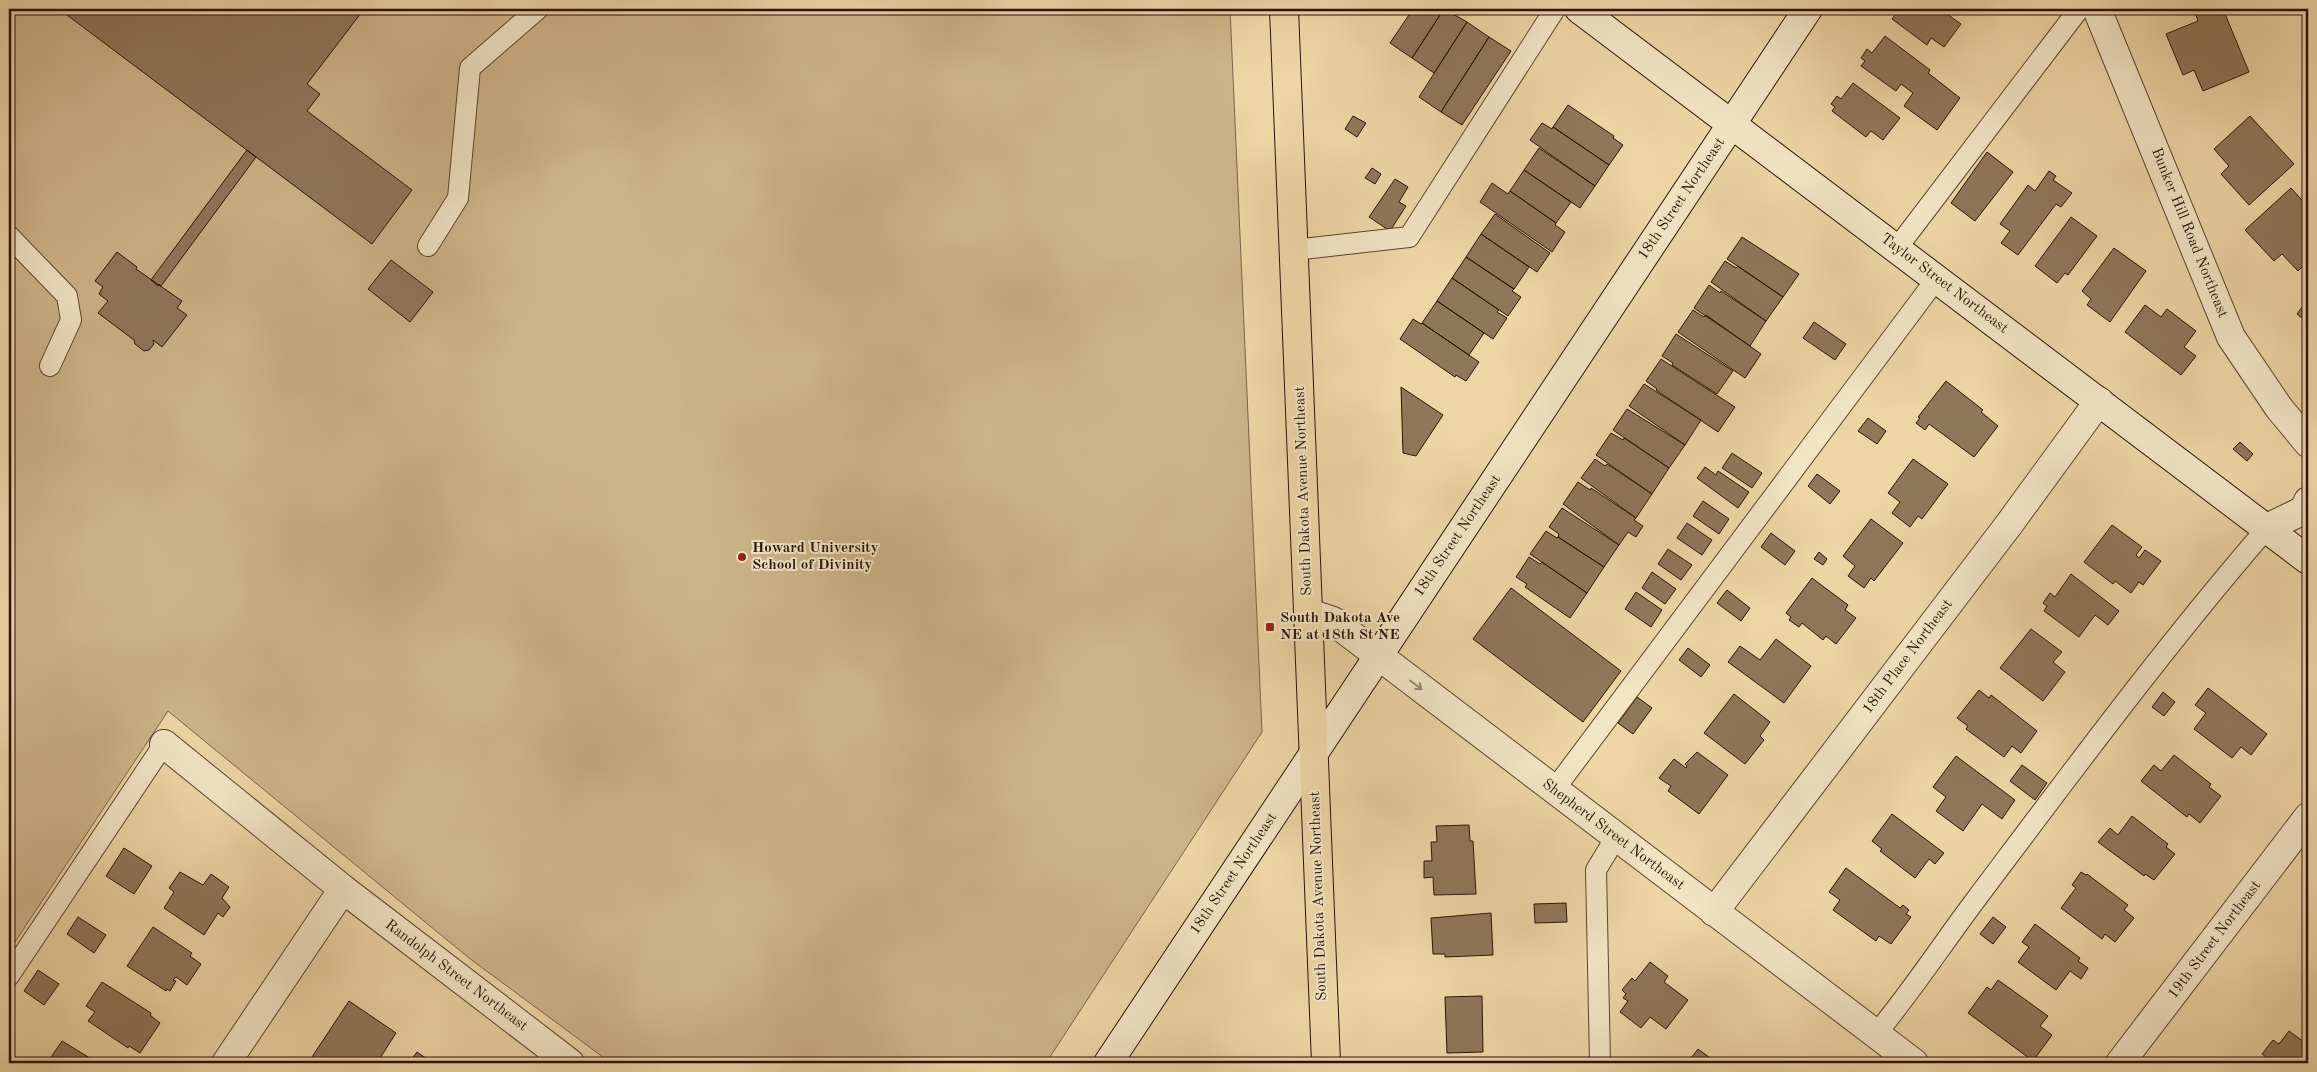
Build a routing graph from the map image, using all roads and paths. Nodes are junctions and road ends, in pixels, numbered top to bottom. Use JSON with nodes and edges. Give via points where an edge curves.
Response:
{"nodes":[{"id":1,"x":538,"y":9,"type":"edge"},
{"id":2,"x":1284,"y":9,"type":"edge"},
{"id":3,"x":1555,"y":9,"type":"edge"},
{"id":4,"x":1579,"y":9,"type":"edge"},
{"id":5,"x":1808,"y":9,"type":"edge"},
{"id":6,"x":2079,"y":9,"type":"edge"},
{"id":7,"x":2097,"y":9,"type":"edge"},
{"id":8,"x":1732,"y":124,"type":"junction"},
{"id":9,"x":9,"y":236,"type":"edge"},
{"id":10,"x":428,"y":246,"type":"dead end"},
{"id":11,"x":1897,"y":248,"type":"junction"},
{"id":12,"x":1294,"y":250,"type":"junction"},
{"id":13,"x":1937,"y":278,"type":"junction"},
{"id":14,"x":50,"y":366,"type":"dead end"},
{"id":15,"x":2099,"y":401,"type":"junction"},
{"id":16,"x":2307,"y":439,"type":"edge"},
{"id":17,"x":2308,"y":501,"type":"edge"},
{"id":18,"x":2267,"y":528,"type":"junction"},
{"id":19,"x":2308,"y":560,"type":"edge"},
{"id":20,"x":1309,"y":613,"type":"junction"},
{"id":21,"x":1378,"y":655,"type":"junction"},
{"id":22,"x":164,"y":744,"type":"joint"},
{"id":23,"x":1314,"y":753,"type":"junction"},
{"id":24,"x":1554,"y":790,"type":"junction"},
{"id":25,"x":2308,"y":817,"type":"edge"},
{"id":26,"x":1616,"y":837,"type":"junction"},
{"id":27,"x":343,"y":889,"type":"junction"},
{"id":28,"x":1714,"y":912,"type":"junction"},
{"id":29,"x":9,"y":976,"type":"edge"},
{"id":30,"x":1876,"y":1034,"type":"junction"},
{"id":31,"x":226,"y":1063,"type":"edge"},
{"id":32,"x":570,"y":1063,"type":"edge"},
{"id":33,"x":1108,"y":1063,"type":"edge"},
{"id":34,"x":1326,"y":1063,"type":"edge"},
{"id":35,"x":1600,"y":1063,"type":"edge"},
{"id":36,"x":1914,"y":1063,"type":"edge"},
{"id":37,"x":2120,"y":1063,"type":"edge"}],
"edges":[{"from":1,"to":10,"type":"lane","via":[[470,68],[458,198]]},
{"from":2,"to":12,"type":"main road","name":"South Dakota Avenue Northeast"},
{"from":3,"to":12,"type":"lane","via":[[1408,237]]},
{"from":4,"to":8,"type":"street","name":"Taylor Street Northeast"},
{"from":5,"to":8,"type":"street","name":"18th Street Northeast"},
{"from":6,"to":11,"type":"lane"},
{"from":7,"to":16,"type":"street","name":"Bunker Hill Road Northeast","via":[[2231,337],[2259,380]]},
{"from":8,"to":11,"type":"street","name":"Taylor Street Northeast"},
{"from":8,"to":21,"type":"street","name":"18th Street Northeast"},
{"from":9,"to":14,"type":"lane","via":[[66,296],[71,320]]},
{"from":11,"to":13,"type":"street","name":"Taylor Street Northeast"},
{"from":12,"to":20,"type":"main road","name":"South Dakota Avenue Northeast"},
{"from":13,"to":15,"type":"street","name":"Taylor Street Northeast"},
{"from":13,"to":24,"type":"lane"},
{"from":15,"to":18,"type":"street","name":"Taylor Street Northeast"},
{"from":15,"to":28,"type":"street","name":"18th Place Northeast"},
{"from":17,"to":18,"type":"street","via":[[2304,510]]},
{"from":18,"to":19,"type":"street","name":"Taylor Street Northeast"},
{"from":18,"to":30,"type":"lane","via":[[2108,723]]},
{"from":20,"to":21,"type":"street","name":"Shepherd Street Northeast","via":[[1333,621]]},
{"from":20,"to":23,"type":"main road","name":"South Dakota Avenue Northeast"},
{"from":21,"to":23,"type":"street","name":"18th Street Northeast"},
{"from":21,"to":24,"type":"street","name":"Shepherd Street Northeast","one_way":true},
{"from":22,"to":27,"type":"street","name":"Randolph Street Northeast"},
{"from":22,"to":29,"type":"lane"},
{"from":23,"to":33,"type":"street","name":"18th Street Northeast"},
{"from":23,"to":34,"type":"main road","name":"South Dakota Avenue Northeast"},
{"from":24,"to":26,"type":"street","name":"Shepherd Street Northeast"},
{"from":25,"to":37,"type":"street","name":"19th Street Northeast"},
{"from":26,"to":28,"type":"street","name":"Shepherd Street Northeast"},
{"from":26,"to":35,"type":"lane","via":[[1596,870]]},
{"from":27,"to":31,"type":"street"},
{"from":27,"to":32,"type":"street","name":"Randolph Street Northeast"},
{"from":28,"to":30,"type":"street","name":"Shepherd Street Northeast"},
{"from":30,"to":36,"type":"street","name":"Shepherd Street Northeast"}]}
